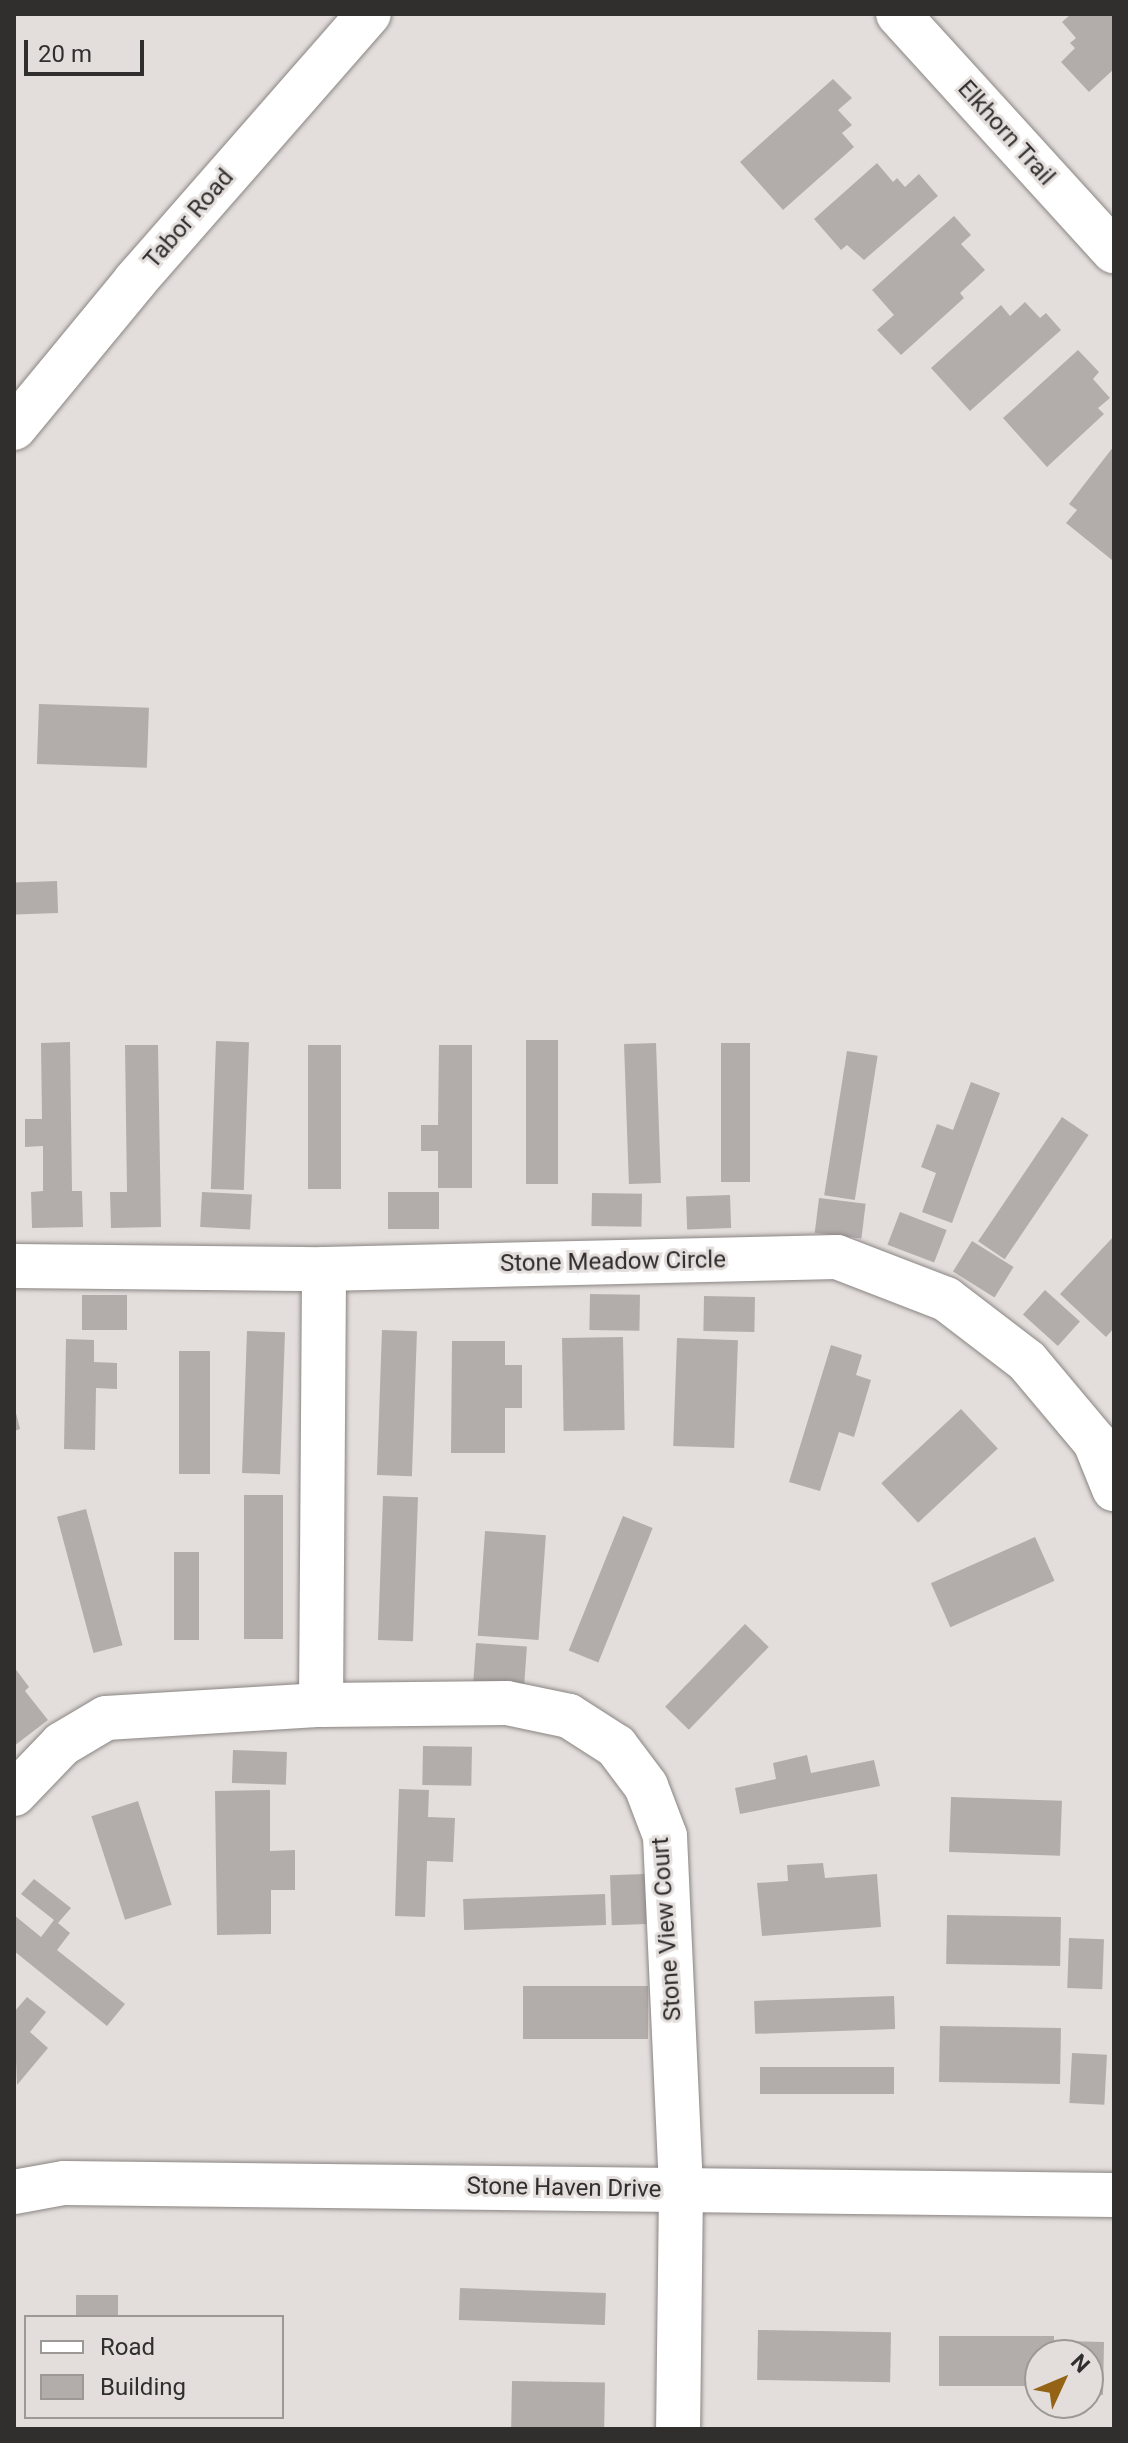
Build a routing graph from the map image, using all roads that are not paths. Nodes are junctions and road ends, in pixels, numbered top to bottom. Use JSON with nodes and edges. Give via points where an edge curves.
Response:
{"nodes":[{"id":1,"x":369,"y":14,"type":"edge"},
{"id":2,"x":898,"y":14,"type":"edge"},
{"id":3,"x":1114,"y":251,"type":"edge"},
{"id":4,"x":14,"y":428,"type":"edge"},
{"id":5,"x":14,"y":1266,"type":"edge"},
{"id":6,"x":324,"y":1269,"type":"junction"},
{"id":7,"x":1114,"y":1489,"type":"edge"},
{"id":8,"x":321,"y":1705,"type":"junction"},
{"id":9,"x":14,"y":1794,"type":"edge"},
{"id":10,"x":681,"y":2189,"type":"junction"},
{"id":11,"x":14,"y":2192,"type":"edge"},
{"id":12,"x":1114,"y":2195,"type":"edge"},
{"id":13,"x":678,"y":2429,"type":"edge"}],
"edges":[{"from":1,"to":4,"type":"street","name":"Tabor Road"},
{"from":2,"to":3,"type":"street","name":"Elkhorn Trail"},
{"from":5,"to":6,"type":"street","name":"Stone Meadow Circle"},
{"from":6,"to":7,"type":"street","name":"Stone Meadow Circle","via":[[837,1257],[946,1299],[1027,1361],[1095,1442]]},
{"from":6,"to":8,"type":"street"},
{"from":8,"to":9,"type":"street","name":"Stone View Court","via":[[106,1718],[62,1744]]},
{"from":8,"to":10,"type":"street","name":"Stone View Court","via":[[507,1703],[569,1716],[616,1746],[646,1786],[665,1836]]},
{"from":10,"to":11,"type":"street","name":"Stone Haven Drive","via":[[64,2183]]},
{"from":10,"to":12,"type":"street","name":"Stone Haven Drive"},
{"from":10,"to":13,"type":"street","name":"Stone View Court"}]}
